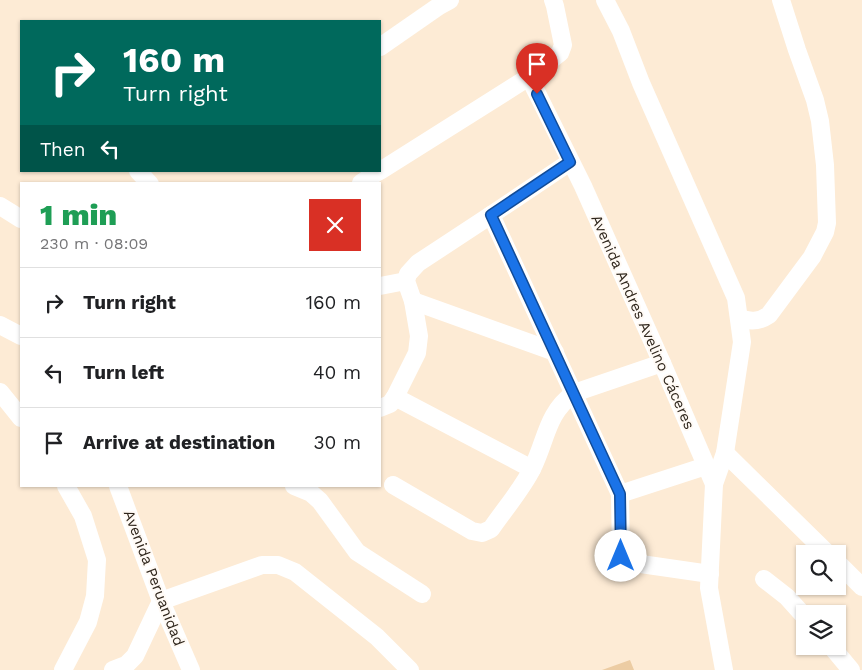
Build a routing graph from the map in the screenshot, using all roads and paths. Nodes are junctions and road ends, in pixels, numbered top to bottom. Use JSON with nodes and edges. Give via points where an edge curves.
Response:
{"nodes":[{"id":1,"x":450,"y":0,"type":"edge"},
{"id":2,"x":553,"y":0,"type":"edge"},
{"id":3,"x":605,"y":0,"type":"edge"},
{"id":4,"x":781,"y":0,"type":"edge"},
{"id":5,"x":381,"y":46,"type":"edge"},
{"id":6,"x":529,"y":77,"type":"junction"},
{"id":7,"x":570,"y":162,"type":"junction"},
{"id":8,"x":381,"y":170,"type":"edge"},
{"id":9,"x":139,"y":172,"type":"edge"},
{"id":10,"x":378,"y":172,"type":"edge"},
{"id":11,"x":148,"y":182,"type":"edge"},
{"id":12,"x":363,"y":182,"type":"edge"},
{"id":13,"x":0,"y":206,"type":"edge"},
{"id":14,"x":491,"y":215,"type":"junction"},
{"id":15,"x":20,"y":218,"type":"edge"},
{"id":16,"x":406,"y":282,"type":"junction"},
{"id":17,"x":381,"y":286,"type":"edge"},
{"id":18,"x":413,"y":301,"type":"junction"},
{"id":19,"x":738,"y":318,"type":"junction"},
{"id":20,"x":0,"y":325,"type":"edge"},
{"id":21,"x":20,"y":335,"type":"edge"},
{"id":22,"x":555,"y":352,"type":"junction"},
{"id":23,"x":662,"y":363,"type":"junction"},
{"id":24,"x":0,"y":392,"type":"edge"},
{"id":25,"x":574,"y":393,"type":"junction"},
{"id":26,"x":395,"y":397,"type":"junction"},
{"id":27,"x":381,"y":408,"type":"edge"},
{"id":28,"x":20,"y":417,"type":"edge"},
{"id":29,"x":725,"y":453,"type":"junction"},
{"id":30,"x":706,"y":466,"type":"junction"},
{"id":31,"x":532,"y":469,"type":"junction"},
{"id":32,"x":714,"y":484,"type":"junction"},
{"id":33,"x":393,"y":485,"type":"dead end"},
{"id":34,"x":67,"y":487,"type":"edge"},
{"id":35,"x":118,"y":487,"type":"edge"},
{"id":36,"x":296,"y":487,"type":"edge"},
{"id":37,"x":620,"y":494,"type":"junction"},
{"id":38,"x":819,"y":545,"type":"edge"},
{"id":39,"x":846,"y":571,"type":"edge"},
{"id":40,"x":710,"y":574,"type":"junction"},
{"id":41,"x":764,"y":579,"type":"dead end"},
{"id":42,"x":862,"y":587,"type":"edge"},
{"id":43,"x":422,"y":594,"type":"dead end"},
{"id":44,"x":161,"y":601,"type":"junction"},
{"id":45,"x":796,"y":607,"type":"edge"},
{"id":46,"x":839,"y":655,"type":"edge"},
{"id":47,"x":63,"y":670,"type":"edge"},
{"id":48,"x":113,"y":670,"type":"edge"},
{"id":49,"x":191,"y":670,"type":"edge"},
{"id":50,"x":410,"y":670,"type":"edge"},
{"id":51,"x":724,"y":670,"type":"edge"},
{"id":52,"x":852,"y":670,"type":"edge"}],
"edges":[{"from":1,"to":5,"type":"street"},
{"from":2,"to":6,"type":"street","via":[[563,45],[560,53]]},
{"from":3,"to":19,"type":"street","via":[[736,298]]},
{"from":4,"to":19,"type":"street","via":[[820,121],[825,165],[826,232],[769,316],[755,321]]},
{"from":6,"to":7,"type":"street","name":"Avenida Andres Avelino Cáceres"},
{"from":6,"to":8,"type":"street"},
{"from":7,"to":14,"type":"street"},
{"from":7,"to":23,"type":"street","name":"Avenida Andres Avelino Cáceres"},
{"from":9,"to":11,"type":"street"},
{"from":10,"to":12,"type":"street"},
{"from":13,"to":15,"type":"street"},
{"from":14,"to":16,"type":"street","via":[[418,263],[408,274]]},
{"from":14,"to":22,"type":"street"},
{"from":16,"to":17,"type":"street"},
{"from":16,"to":18,"type":"street"},
{"from":18,"to":22,"type":"street"},
{"from":18,"to":26,"type":"street","via":[[419,336],[418,353]]},
{"from":19,"to":29,"type":"street","via":[[742,342]]},
{"from":20,"to":21,"type":"street"},
{"from":22,"to":25,"type":"street"},
{"from":23,"to":25,"type":"street"},
{"from":23,"to":30,"type":"street","name":"Avenida Andres Avelino Cáceres"},
{"from":24,"to":28,"type":"street"},
{"from":25,"to":31,"type":"street","via":[[556,410]]},
{"from":25,"to":37,"type":"street"},
{"from":26,"to":27,"type":"street","via":[[390,404]]},
{"from":26,"to":31,"type":"street"},
{"from":29,"to":32,"type":"street"},
{"from":29,"to":38,"type":"street"},
{"from":30,"to":32,"type":"street","name":"Avenida Andres Avelino Cáceres"},
{"from":30,"to":37,"type":"street"},
{"from":31,"to":33,"type":"street","via":[[491,528],[482,533],[472,532]]},
{"from":32,"to":40,"type":"street"},
{"from":34,"to":47,"type":"street","via":[[83,516],[97,560],[95,596],[88,622]]},
{"from":35,"to":44,"type":"street","name":"Avenida Peruanidad"},
{"from":36,"to":43,"type":"street","via":[[320,501],[357,552]]},
{"from":37,"to":40,"type":"street","via":[[623,560]]},
{"from":39,"to":42,"type":"street"},
{"from":40,"to":51,"type":"street","via":[[709,588]]},
{"from":41,"to":45,"type":"street"},
{"from":44,"to":48,"type":"street","via":[[135,656],[126,665]]},
{"from":44,"to":49,"type":"street","name":"Avenida Peruanidad"},
{"from":44,"to":50,"type":"street","via":[[262,565],[278,565],[296,572],[377,637]]},
{"from":46,"to":52,"type":"street"}]}
